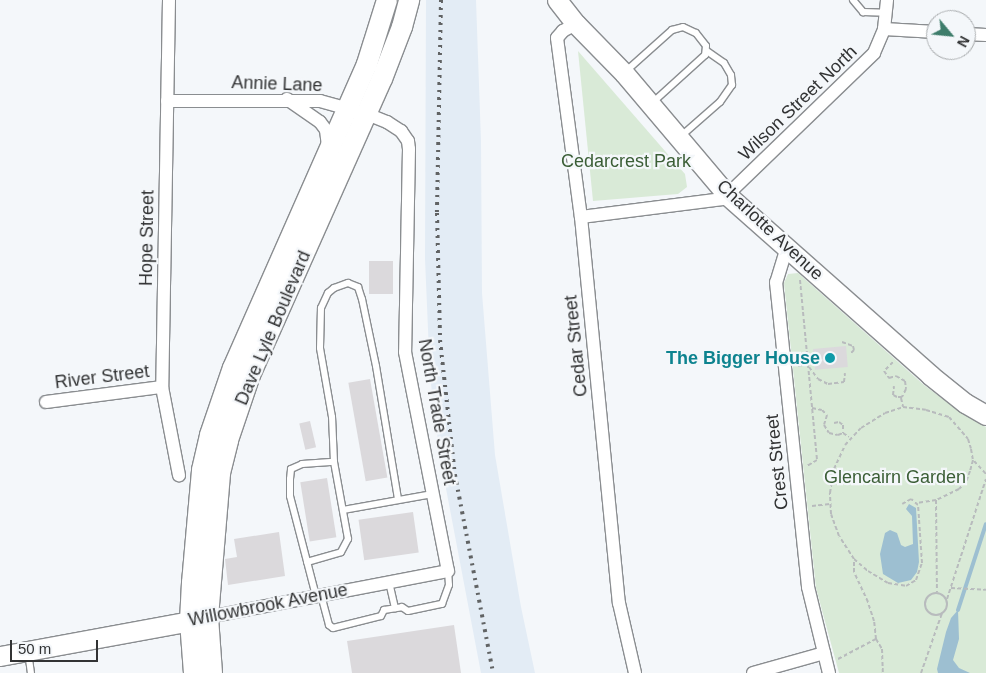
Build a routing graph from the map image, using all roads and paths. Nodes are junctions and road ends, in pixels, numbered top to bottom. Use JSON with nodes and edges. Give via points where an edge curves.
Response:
{"nodes":[{"id":1,"x":169,"y":0,"type":"edge"},
{"id":2,"x":387,"y":0,"type":"edge"},
{"id":3,"x":409,"y":0,"type":"edge"},
{"id":4,"x":557,"y":0,"type":"edge"},
{"id":5,"x":853,"y":0,"type":"edge"},
{"id":6,"x":886,"y":0,"type":"edge"},
{"id":7,"x":886,"y":14,"type":"junction"},
{"id":8,"x":576,"y":24,"type":"junction"},
{"id":9,"x":884,"y":28,"type":"junction"},
{"id":10,"x":926,"y":31,"type":"edge"},
{"id":11,"x":707,"y":51,"type":"junction"},
{"id":12,"x":624,"y":73,"type":"junction"},
{"id":13,"x":287,"y":99,"type":"junction"},
{"id":14,"x":167,"y":101,"type":"junction"},
{"id":15,"x":650,"y":104,"type":"junction"},
{"id":16,"x":358,"y":111,"type":"junction"},
{"id":17,"x":679,"y":138,"type":"junction"},
{"id":18,"x":327,"y":156,"type":"junction"},
{"id":19,"x":409,"y":168,"type":"joint"},
{"id":20,"x":728,"y":196,"type":"junction"},
{"id":21,"x":581,"y":217,"type":"junction"},
{"id":22,"x":787,"y":247,"type":"junction"},
{"id":23,"x":801,"y":273,"type":"dead end"},
{"id":24,"x":842,"y":342,"type":"dead end"},
{"id":25,"x":850,"y":354,"type":"dead end"},
{"id":26,"x":899,"y":359,"type":"dead end"},
{"id":27,"x":808,"y":365,"type":"junction"},
{"id":28,"x":845,"y":373,"type":"dead end"},
{"id":29,"x":894,"y":386,"type":"dead end"},
{"id":30,"x":162,"y":387,"type":"junction"},
{"id":31,"x":901,"y":398,"type":"junction"},
{"id":32,"x":46,"y":402,"type":"dead end"},
{"id":33,"x":903,"y":407,"type":"junction"},
{"id":34,"x":812,"y":408,"type":"junction"},
{"id":35,"x":986,"y":415,"type":"edge"},
{"id":36,"x":834,"y":423,"type":"dead end"},
{"id":37,"x":843,"y":433,"type":"junction"},
{"id":38,"x":850,"y":438,"type":"junction"},
{"id":39,"x":973,"y":460,"type":"junction"},
{"id":40,"x":334,"y":462,"type":"junction"},
{"id":41,"x":806,"y":466,"type":"dead end"},
{"id":42,"x":986,"y":474,"type":"edge"},
{"id":43,"x":179,"y":475,"type":"dead end"},
{"id":44,"x":986,"y":479,"type":"edge"},
{"id":45,"x":433,"y":494,"type":"junction"},
{"id":46,"x":398,"y":499,"type":"junction"},
{"id":47,"x":936,"y":500,"type":"junction"},
{"id":48,"x":830,"y":504,"type":"junction"},
{"id":49,"x":902,"y":504,"type":"dead end"},
{"id":50,"x":918,"y":504,"type":"junction"},
{"id":51,"x":800,"y":507,"type":"junction"},
{"id":52,"x":343,"y":510,"type":"junction"},
{"id":53,"x":854,"y":559,"type":"junction"},
{"id":54,"x":307,"y":562,"type":"junction"},
{"id":55,"x":448,"y":570,"type":"junction"},
{"id":56,"x":388,"y":582,"type":"junction"},
{"id":57,"x":950,"y":588,"type":"junction"},
{"id":58,"x":986,"y":591,"type":"edge"},
{"id":59,"x":937,"y":592,"type":"junction"},
{"id":60,"x":318,"y":596,"type":"junction"},
{"id":61,"x":947,"y":599,"type":"junction"},
{"id":62,"x":395,"y":608,"type":"junction"},
{"id":63,"x":942,"y":613,"type":"junction"},
{"id":64,"x":199,"y":619,"type":"junction"},
{"id":65,"x":876,"y":639,"type":"junction"},
{"id":66,"x":28,"y":650,"type":"junction"},
{"id":67,"x":0,"y":656,"type":"edge"},
{"id":68,"x":827,"y":663,"type":"edge"},
{"id":69,"x":31,"y":673,"type":"edge"},
{"id":70,"x":194,"y":673,"type":"edge"},
{"id":71,"x":212,"y":673,"type":"edge"},
{"id":72,"x":635,"y":673,"type":"edge"},
{"id":73,"x":753,"y":673,"type":"edge"},
{"id":74,"x":883,"y":673,"type":"edge"},
{"id":75,"x":921,"y":673,"type":"edge"}],
"edges":[{"from":1,"to":14,"type":"street","name":"Hope Street"},
{"from":2,"to":16,"type":"main road","name":"Dave Lyle Boulevard","via":[[367,64]]},
{"from":3,"to":16,"type":"main road","name":"Dave Lyle Boulevard","via":[[393,53]]},
{"from":4,"to":8,"type":"street","name":"Charlotte Avenue"},
{"from":5,"to":7,"type":"lane","via":[[861,11]]},
{"from":6,"to":7,"type":"street","name":"Wilson Street North"},
{"from":7,"to":9,"type":"street","name":"Wilson Street North"},
{"from":8,"to":12,"type":"street","name":"Charlotte Avenue"},
{"from":8,"to":21,"type":"street","name":"Cedar Street","via":[[557,38]]},
{"from":9,"to":10,"type":"street"},
{"from":9,"to":20,"type":"street","name":"Wilson Street North","via":[[874,53]]},
{"from":11,"to":12,"type":"lane","via":[[690,29],[677,28]]},
{"from":11,"to":15,"type":"lane","via":[[700,62]]},
{"from":11,"to":17,"type":"lane","via":[[724,64],[732,85],[720,102]]},
{"from":12,"to":15,"type":"street","name":"Charlotte Avenue"},
{"from":13,"to":14,"type":"street","name":"Annie Lane"},
{"from":13,"to":16,"type":"street","name":"Annie Lane","via":[[320,100]]},
{"from":13,"to":18,"type":"street","via":[[323,125],[328,140]]},
{"from":14,"to":30,"type":"street","name":"Hope Street"},
{"from":15,"to":17,"type":"street","name":"Charlotte Avenue"},
{"from":16,"to":18,"type":"main road","name":"Dave Lyle Boulevard"},
{"from":16,"to":19,"type":"street","name":"Annie Lane","via":[[401,131],[409,148]]},
{"from":16,"to":64,"type":"main road","name":"Dave Lyle Boulevard","via":[[250,375],[228,440],[220,473]]},
{"from":17,"to":20,"type":"street","name":"Charlotte Avenue"},
{"from":18,"to":64,"type":"main road","name":"Dave Lyle Boulevard","via":[[232,368],[210,435],[200,489]]},
{"from":19,"to":45,"type":"street","name":"North Trade Street","via":[[406,352]]},
{"from":20,"to":21,"type":"street"},
{"from":20,"to":22,"type":"street","name":"Charlotte Avenue"},
{"from":21,"to":72,"type":"street","name":"Cedar Street","via":[[619,604]]},
{"from":22,"to":35,"type":"street","name":"Charlotte Avenue","via":[[930,375]]},
{"from":22,"to":51,"type":"street","name":"Crest Street","via":[[776,282]]},
{"from":23,"to":27,"type":"path"},
{"from":24,"to":25,"type":"path","via":[[854,346]]},
{"from":26,"to":31,"type":"path","via":[[884,371],[889,378],[896,376],[904,381],[906,389]]},
{"from":27,"to":28,"type":"path","via":[[815,376],[828,384],[844,382]]},
{"from":27,"to":34,"type":"path"},
{"from":29,"to":31,"type":"path","via":[[894,395]]},
{"from":30,"to":32,"type":"street","name":"River Street"},
{"from":30,"to":43,"type":"street","name":"Hope Street"},
{"from":31,"to":33,"type":"path"},
{"from":33,"to":38,"type":"path","via":[[873,420]]},
{"from":33,"to":39,"type":"path","via":[[949,417],[968,439]]},
{"from":34,"to":37,"type":"path","via":[[827,415],[824,425],[829,433]]},
{"from":34,"to":41,"type":"path","via":[[818,460]]},
{"from":36,"to":37,"type":"path","via":[[843,425]]},
{"from":37,"to":38,"type":"path"},
{"from":38,"to":48,"type":"path","via":[[834,469]]},
{"from":39,"to":42,"type":"path"},
{"from":39,"to":47,"type":"path","via":[[966,482],[951,494]]},
{"from":40,"to":46,"type":"lane","via":[[332,417],[320,348],[321,308],[328,293],[348,283],[358,287],[362,299]]},
{"from":40,"to":52,"type":"lane"},
{"from":40,"to":54,"type":"lane","via":[[302,464],[291,469],[290,496]]},
{"from":44,"to":57,"type":"path"},
{"from":45,"to":46,"type":"lane"},
{"from":45,"to":55,"type":"street","name":"North Trade Street"},
{"from":46,"to":52,"type":"lane"},
{"from":47,"to":50,"type":"path"},
{"from":47,"to":59,"type":"path"},
{"from":48,"to":51,"type":"path"},
{"from":48,"to":53,"type":"path","via":[[837,531]]},
{"from":49,"to":50,"type":"path","via":[[910,499]]},
{"from":50,"to":53,"type":"path","via":[[922,562],[916,580],[906,586],[888,584]]},
{"from":51,"to":68,"type":"street","name":"Crest Street","via":[[808,587]]},
{"from":52,"to":54,"type":"lane","via":[[348,539],[346,545],[341,552]]},
{"from":53,"to":65,"type":"path","via":[[854,572],[868,602]]},
{"from":54,"to":60,"type":"lane"},
{"from":55,"to":56,"type":"street","name":"Willowbrook Avenue"},
{"from":55,"to":62,"type":"lane","via":[[449,585],[442,604],[408,610]]},
{"from":56,"to":60,"type":"street","name":"Willowbrook Avenue"},
{"from":56,"to":62,"type":"lane"},
{"from":57,"to":58,"type":"path"},
{"from":57,"to":61,"type":"path"},
{"from":59,"to":61,"type":"path"},
{"from":59,"to":63,"type":"path","via":[[926,599],[925,605],[931,613]]},
{"from":60,"to":62,"type":"lane","via":[[333,628],[381,616],[384,610]]},
{"from":60,"to":64,"type":"street","name":"Willowbrook Avenue"},
{"from":61,"to":63,"type":"path"},
{"from":63,"to":75,"type":"path"},
{"from":64,"to":66,"type":"street","name":"Willowbrook Avenue"},
{"from":64,"to":70,"type":"main road","name":"Dave Lyle Boulevard"},
{"from":64,"to":71,"type":"main road","name":"Dave Lyle Boulevard"},
{"from":65,"to":68,"type":"path"},
{"from":65,"to":74,"type":"path","via":[[882,649]]},
{"from":66,"to":67,"type":"street","name":"Willowbrook Avenue"},
{"from":66,"to":69,"type":"lane"},
{"from":68,"to":73,"type":"street"}]}
